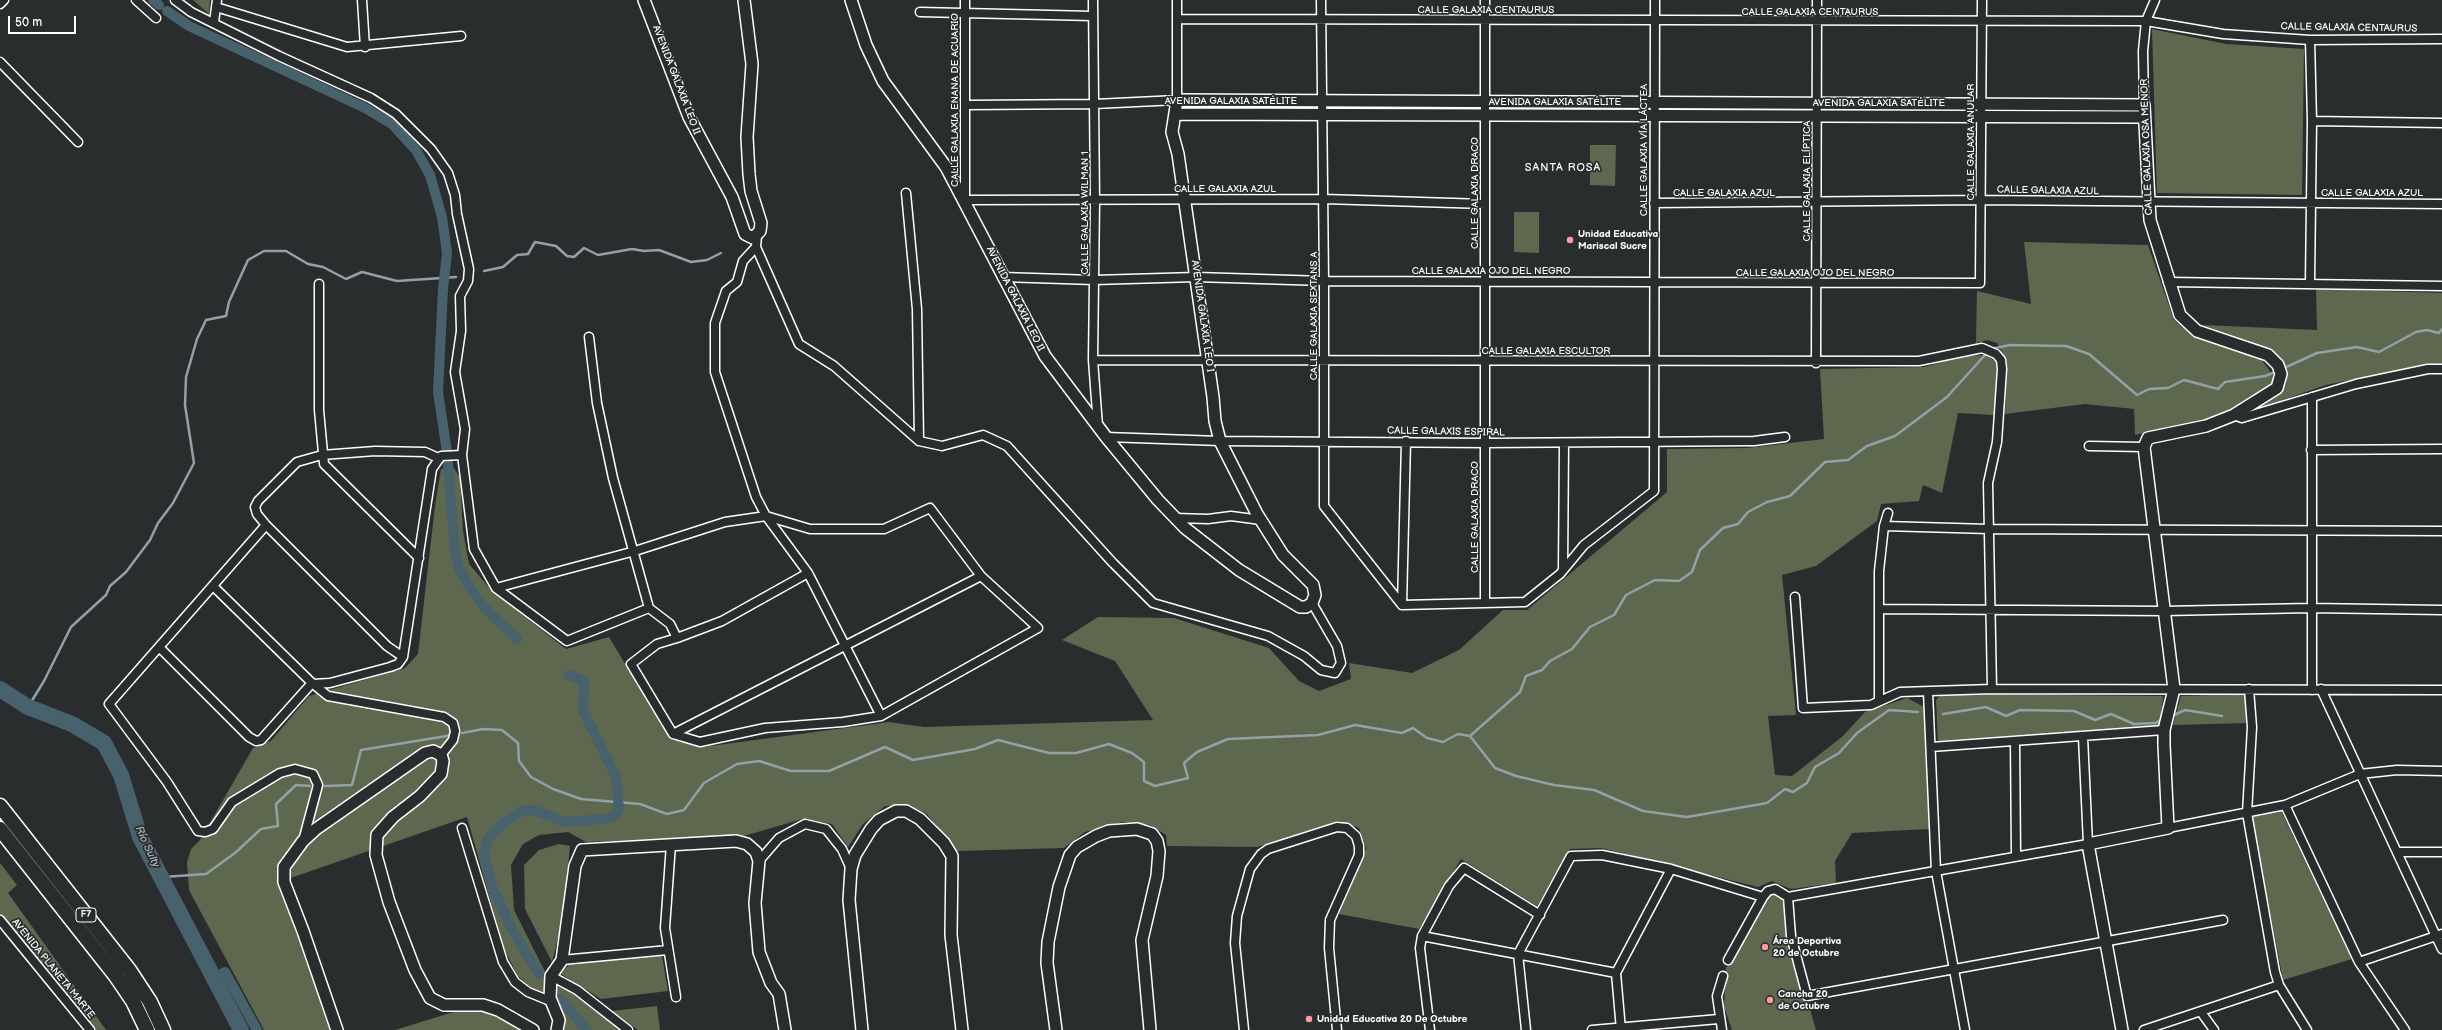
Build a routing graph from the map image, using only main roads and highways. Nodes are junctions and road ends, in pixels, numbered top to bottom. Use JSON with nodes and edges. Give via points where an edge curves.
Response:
{"nodes":[{"id":1,"x":0,"y":806,"type":"edge"},
{"id":2,"x":0,"y":829,"type":"edge"},
{"id":3,"x":147,"y":1030,"type":"edge"},
{"id":4,"x":163,"y":1030,"type":"edge"}],
"edges":[{"from":1,"to":4,"type":"highway","number":"F7","via":[[129,970],[150,1002]]},
{"from":2,"to":3,"type":"highway","number":"F7","via":[[116,976],[133,1001]]}]}
